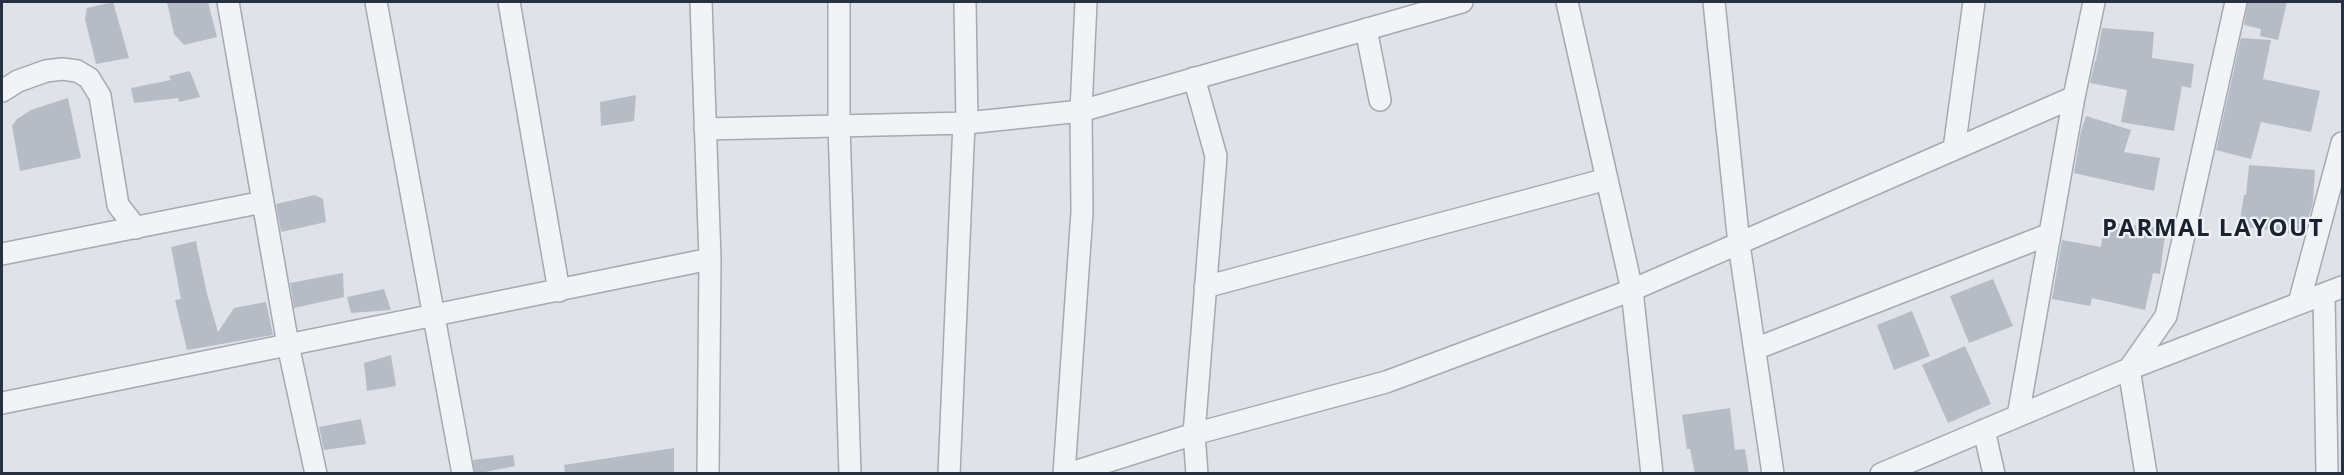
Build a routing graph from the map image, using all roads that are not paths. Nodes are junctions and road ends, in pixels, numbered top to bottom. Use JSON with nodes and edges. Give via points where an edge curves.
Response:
{"nodes":[{"id":1,"x":228,"y":2,"type":"edge"},
{"id":2,"x":376,"y":2,"type":"edge"},
{"id":3,"x":509,"y":2,"type":"edge"},
{"id":4,"x":700,"y":2,"type":"edge"},
{"id":5,"x":839,"y":2,"type":"edge"},
{"id":6,"x":965,"y":2,"type":"edge"},
{"id":7,"x":1086,"y":2,"type":"edge"},
{"id":8,"x":1714,"y":2,"type":"edge"},
{"id":9,"x":1974,"y":2,"type":"edge"},
{"id":10,"x":2094,"y":2,"type":"edge"},
{"id":11,"x":2236,"y":2,"type":"edge"},
{"id":12,"x":1450,"y":3,"type":"edge"},
{"id":13,"x":1572,"y":3,"type":"edge"},
{"id":14,"x":1366,"y":29,"type":"junction"},
{"id":15,"x":1194,"y":78,"type":"junction"},
{"id":16,"x":2,"y":91,"type":"edge"},
{"id":17,"x":2074,"y":97,"type":"junction"},
{"id":18,"x":1380,"y":100,"type":"dead end"},
{"id":19,"x":1081,"y":111,"type":"junction"},
{"id":20,"x":966,"y":123,"type":"junction"},
{"id":21,"x":839,"y":125,"type":"junction"},
{"id":22,"x":705,"y":129,"type":"junction"},
{"id":23,"x":2343,"y":143,"type":"edge"},
{"id":24,"x":1954,"y":149,"type":"junction"},
{"id":25,"x":1607,"y":179,"type":"junction"},
{"id":26,"x":263,"y":202,"type":"junction"},
{"id":27,"x":136,"y":228,"type":"junction"},
{"id":28,"x":2050,"y":234,"type":"junction"},
{"id":29,"x":1739,"y":244,"type":"junction"},
{"id":30,"x":2,"y":250,"type":"edge"},
{"id":31,"x":710,"y":259,"type":"junction"},
{"id":32,"x":1205,"y":287,"type":"junction"},
{"id":33,"x":1632,"y":290,"type":"junction"},
{"id":34,"x":559,"y":291,"type":"junction"},
{"id":35,"x":2333,"y":291,"type":"edge"},
{"id":36,"x":2299,"y":303,"type":"junction"},
{"id":37,"x":434,"y":315,"type":"junction"},
{"id":38,"x":288,"y":345,"type":"junction"},
{"id":39,"x":1755,"y":349,"type":"junction"},
{"id":40,"x":2129,"y":369,"type":"junction"},
{"id":41,"x":2,"y":403,"type":"edge"},
{"id":42,"x":2018,"y":416,"type":"junction"},
{"id":43,"x":1984,"y":430,"type":"junction"},
{"id":44,"x":1194,"y":434,"type":"junction"},
{"id":45,"x":316,"y":474,"type":"edge"},
{"id":46,"x":463,"y":474,"type":"edge"},
{"id":47,"x":708,"y":474,"type":"edge"},
{"id":48,"x":850,"y":474,"type":"edge"},
{"id":49,"x":949,"y":474,"type":"edge"},
{"id":50,"x":1066,"y":474,"type":"edge"},
{"id":51,"x":1197,"y":474,"type":"edge"},
{"id":52,"x":1652,"y":474,"type":"edge"},
{"id":53,"x":1773,"y":474,"type":"edge"},
{"id":54,"x":1881,"y":474,"type":"edge"},
{"id":55,"x":1994,"y":474,"type":"edge"},
{"id":56,"x":2145,"y":474,"type":"edge"},
{"id":57,"x":2327,"y":474,"type":"edge"}],
"edges":[{"from":1,"to":26,"type":"street"},
{"from":2,"to":37,"type":"street"},
{"from":3,"to":34,"type":"street"},
{"from":4,"to":22,"type":"street"},
{"from":5,"to":21,"type":"street"},
{"from":6,"to":20,"type":"street"},
{"from":7,"to":19,"type":"street"},
{"from":8,"to":29,"type":"street"},
{"from":9,"to":24,"type":"street"},
{"from":10,"to":17,"type":"street"},
{"from":11,"to":40,"type":"street","via":[[2166,316]]},
{"from":12,"to":14,"type":"street"},
{"from":13,"to":25,"type":"street"},
{"from":14,"to":15,"type":"street"},
{"from":14,"to":18,"type":"street"},
{"from":15,"to":19,"type":"street"},
{"from":15,"to":32,"type":"street","via":[[1216,156]]},
{"from":16,"to":27,"type":"street","via":[[45,70],[77,71],[89,78],[100,96],[118,205]]},
{"from":17,"to":24,"type":"street"},
{"from":17,"to":28,"type":"street"},
{"from":19,"to":20,"type":"street"},
{"from":19,"to":50,"type":"street","via":[[1082,212]]},
{"from":20,"to":21,"type":"street"},
{"from":20,"to":49,"type":"street"},
{"from":21,"to":22,"type":"street"},
{"from":21,"to":48,"type":"street"},
{"from":22,"to":31,"type":"street"},
{"from":23,"to":36,"type":"street"},
{"from":24,"to":29,"type":"street"},
{"from":25,"to":32,"type":"street"},
{"from":25,"to":33,"type":"street"},
{"from":26,"to":27,"type":"street"},
{"from":26,"to":38,"type":"street"},
{"from":27,"to":30,"type":"street"},
{"from":28,"to":39,"type":"street"},
{"from":28,"to":42,"type":"street"},
{"from":29,"to":33,"type":"street"},
{"from":29,"to":39,"type":"street"},
{"from":31,"to":34,"type":"street"},
{"from":31,"to":47,"type":"street"},
{"from":32,"to":44,"type":"street"},
{"from":33,"to":44,"type":"street","via":[[1386,382]]},
{"from":33,"to":52,"type":"street"},
{"from":34,"to":37,"type":"street"},
{"from":35,"to":36,"type":"street"},
{"from":35,"to":57,"type":"street"},
{"from":36,"to":40,"type":"street"},
{"from":37,"to":38,"type":"street"},
{"from":37,"to":46,"type":"street"},
{"from":38,"to":41,"type":"street"},
{"from":38,"to":45,"type":"street"},
{"from":39,"to":53,"type":"street"},
{"from":40,"to":42,"type":"street"},
{"from":40,"to":56,"type":"street"},
{"from":42,"to":43,"type":"street"},
{"from":43,"to":54,"type":"street"},
{"from":43,"to":55,"type":"street"},
{"from":44,"to":50,"type":"street"},
{"from":44,"to":51,"type":"street"}]}
